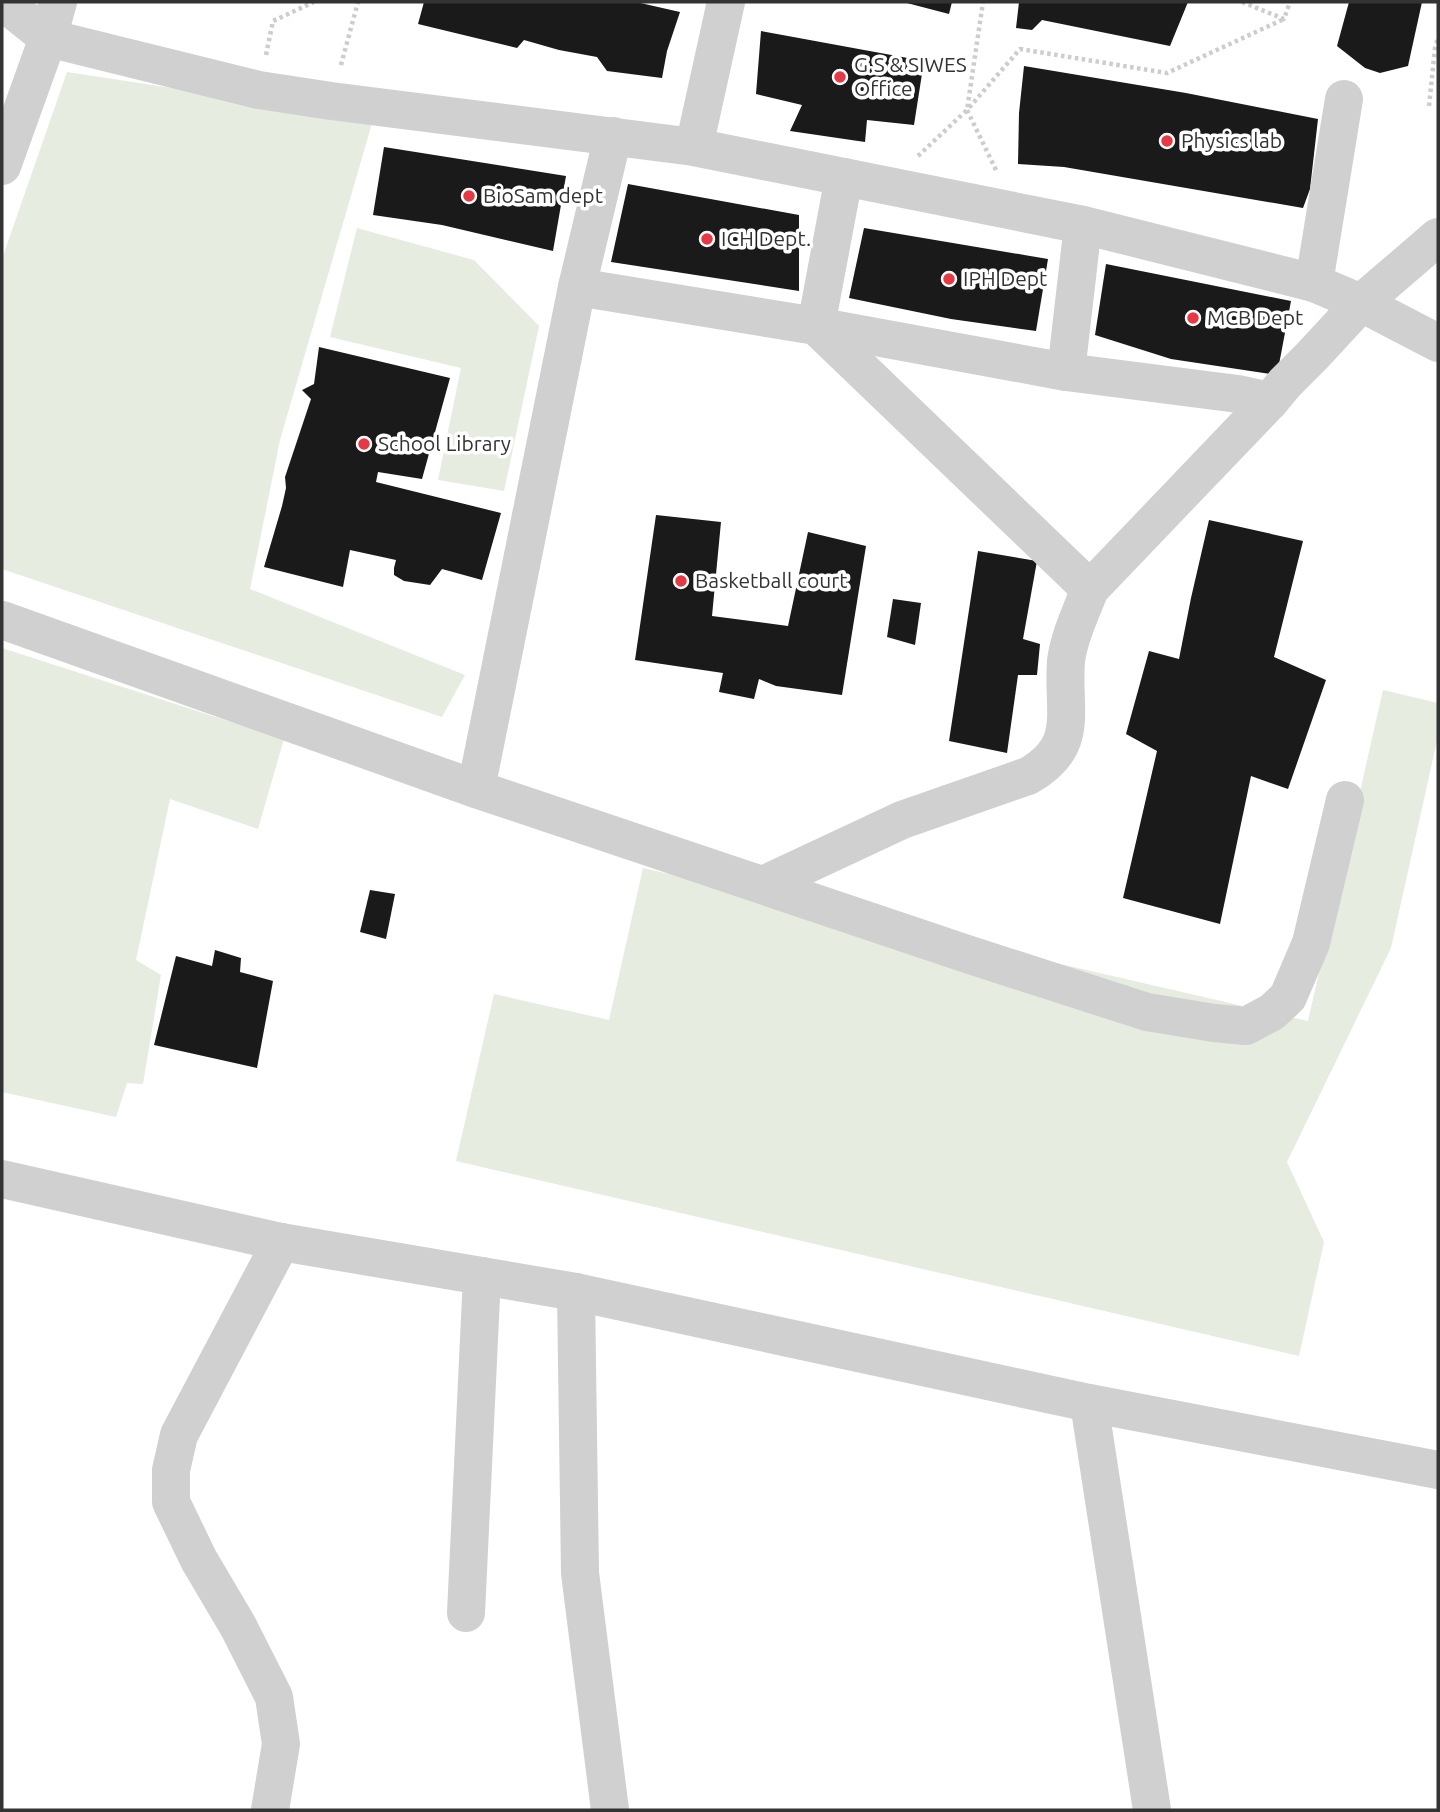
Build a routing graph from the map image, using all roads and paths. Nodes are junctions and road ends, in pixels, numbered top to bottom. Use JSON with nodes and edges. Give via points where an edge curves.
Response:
{"nodes":[{"id":1,"x":3,"y":2,"type":"edge"},
{"id":2,"x":58,"y":2,"type":"edge"},
{"id":3,"x":314,"y":2,"type":"edge"},
{"id":4,"x":358,"y":2,"type":"edge"},
{"id":5,"x":726,"y":2,"type":"edge"},
{"id":6,"x":984,"y":2,"type":"edge"},
{"id":7,"x":1242,"y":2,"type":"edge"},
{"id":8,"x":1290,"y":2,"type":"edge"},
{"id":9,"x":1284,"y":19,"type":"junction"},
{"id":10,"x":48,"y":38,"type":"junction"},
{"id":11,"x":1438,"y":38,"type":"edge"},
{"id":12,"x":259,"y":90,"type":"junction"},
{"id":13,"x":1344,"y":99,"type":"dead end"},
{"id":14,"x":331,"y":101,"type":"junction"},
{"id":15,"x":1429,"y":106,"type":"dead end"},
{"id":16,"x":967,"y":110,"type":"junction"},
{"id":17,"x":612,"y":136,"type":"junction"},
{"id":18,"x":694,"y":147,"type":"junction"},
{"id":19,"x":2,"y":166,"type":"edge"},
{"id":20,"x":844,"y":177,"type":"junction"},
{"id":21,"x":887,"y":186,"type":"junction"},
{"id":22,"x":1016,"y":212,"type":"junction"},
{"id":23,"x":1083,"y":225,"type":"junction"},
{"id":24,"x":1438,"y":237,"type":"edge"},
{"id":25,"x":1314,"y":283,"type":"junction"},
{"id":26,"x":576,"y":287,"type":"junction"},
{"id":27,"x":1361,"y":303,"type":"junction"},
{"id":28,"x":816,"y":326,"type":"junction"},
{"id":29,"x":1438,"y":343,"type":"edge"},
{"id":30,"x":1066,"y":372,"type":"junction"},
{"id":31,"x":1270,"y":401,"type":"junction"},
{"id":32,"x":1090,"y":589,"type":"junction"},
{"id":33,"x":2,"y":620,"type":"edge"},
{"id":34,"x":476,"y":789,"type":"junction"},
{"id":35,"x":1345,"y":800,"type":"dead end"},
{"id":36,"x":763,"y":885,"type":"junction"},
{"id":37,"x":2,"y":1179,"type":"edge"},
{"id":38,"x":281,"y":1242,"type":"junction"},
{"id":39,"x":482,"y":1276,"type":"junction"},
{"id":40,"x":576,"y":1292,"type":"junction"},
{"id":41,"x":1089,"y":1403,"type":"junction"},
{"id":42,"x":1438,"y":1470,"type":"edge"},
{"id":43,"x":466,"y":1613,"type":"dead end"},
{"id":44,"x":270,"y":1810,"type":"edge"},
{"id":45,"x":610,"y":1810,"type":"edge"},
{"id":46,"x":1152,"y":1810,"type":"edge"}],
"edges":[{"from":1,"to":10,"type":"street"},
{"from":2,"to":10,"type":"street"},
{"from":3,"to":12,"type":"path","via":[[273,21]]},
{"from":4,"to":14,"type":"path"},
{"from":5,"to":18,"type":"street"},
{"from":6,"to":16,"type":"path"},
{"from":7,"to":9,"type":"path"},
{"from":8,"to":9,"type":"path"},
{"from":9,"to":16,"type":"path","via":[[1167,73],[1020,49]]},
{"from":10,"to":12,"type":"street"},
{"from":10,"to":19,"type":"street"},
{"from":11,"to":15,"type":"path"},
{"from":12,"to":14,"type":"street"},
{"from":13,"to":25,"type":"street"},
{"from":14,"to":17,"type":"street"},
{"from":16,"to":21,"type":"path"},
{"from":16,"to":22,"type":"path"},
{"from":17,"to":18,"type":"street"},
{"from":17,"to":26,"type":"street"},
{"from":18,"to":20,"type":"street"},
{"from":20,"to":21,"type":"street"},
{"from":20,"to":28,"type":"street"},
{"from":21,"to":22,"type":"street"},
{"from":22,"to":23,"type":"street"},
{"from":23,"to":25,"type":"street"},
{"from":23,"to":30,"type":"street"},
{"from":24,"to":27,"type":"street"},
{"from":25,"to":27,"type":"street"},
{"from":26,"to":28,"type":"street"},
{"from":26,"to":34,"type":"street"},
{"from":27,"to":29,"type":"street"},
{"from":27,"to":31,"type":"street"},
{"from":28,"to":30,"type":"street"},
{"from":28,"to":32,"type":"street"},
{"from":30,"to":31,"type":"street"},
{"from":31,"to":32,"type":"street"},
{"from":32,"to":36,"type":"street","via":[[1066,659],[1065,731],[1061,745],[1041,769],[902,820]]},
{"from":33,"to":34,"type":"street"},
{"from":34,"to":36,"type":"street"},
{"from":35,"to":36,"type":"street","via":[[1311,943],[1288,997],[1246,1026],[1147,1012]]},
{"from":37,"to":38,"type":"street"},
{"from":38,"to":39,"type":"street"},
{"from":38,"to":44,"type":"street","via":[[179,1435],[170,1470],[171,1502],[274,1697],[281,1744]]},
{"from":39,"to":40,"type":"street"},
{"from":39,"to":43,"type":"street"},
{"from":40,"to":41,"type":"street"},
{"from":40,"to":45,"type":"street","via":[[580,1573]]},
{"from":41,"to":42,"type":"street"},
{"from":41,"to":46,"type":"street"}]}
